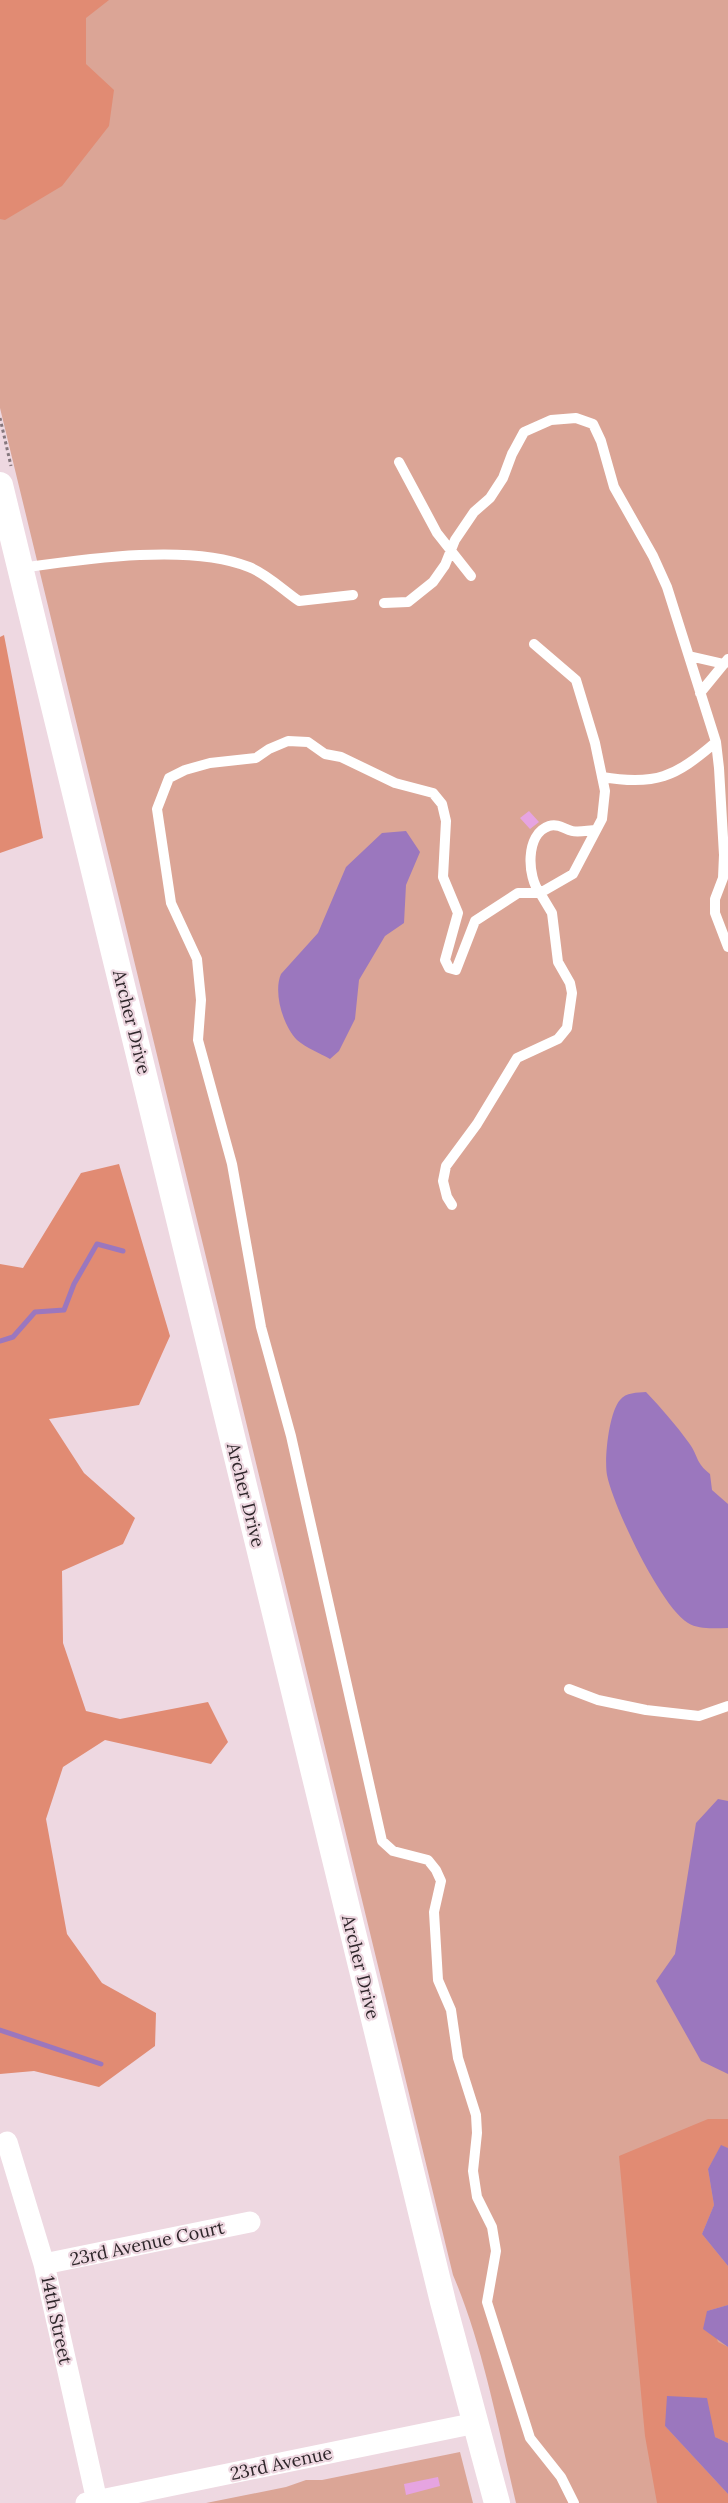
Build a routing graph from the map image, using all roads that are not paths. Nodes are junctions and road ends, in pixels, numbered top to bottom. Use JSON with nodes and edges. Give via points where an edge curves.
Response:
{"nodes":[{"id":1,"x":399,"y":462,"type":"dead end"},
{"id":2,"x":0,"y":488,"type":"edge"},
{"id":3,"x":21,"y":568,"type":"junction"},
{"id":4,"x":471,"y":576,"type":"dead end"},
{"id":5,"x":353,"y":595,"type":"dead end"},
{"id":6,"x":384,"y":603,"type":"dead end"},
{"id":7,"x":534,"y":644,"type":"dead end"},
{"id":8,"x":688,"y":656,"type":"junction"},
{"id":9,"x":726,"y":661,"type":"edge"},
{"id":10,"x":700,"y":693,"type":"junction"},
{"id":11,"x":716,"y":742,"type":"junction"},
{"id":12,"x":602,"y":777,"type":"junction"},
{"id":13,"x":596,"y":830,"type":"junction"},
{"id":14,"x":540,"y":892,"type":"junction"},
{"id":15,"x":458,"y":912,"type":"junction"},
{"id":16,"x":479,"y":919,"type":"junction"},
{"id":17,"x":728,"y":947,"type":"edge"},
{"id":18,"x":452,"y":1205,"type":"dead end"},
{"id":19,"x":569,"y":1689,"type":"dead end"},
{"id":20,"x":728,"y":1706,"type":"edge"},
{"id":21,"x":7,"y":2142,"type":"dead end"},
{"id":22,"x":250,"y":2222,"type":"dead end"},
{"id":23,"x":45,"y":2264,"type":"junction"},
{"id":24,"x":476,"y":2423,"type":"junction"},
{"id":25,"x":92,"y":2502,"type":"edge"},
{"id":26,"x":497,"y":2503,"type":"edge"},
{"id":27,"x":574,"y":2503,"type":"edge"}],
"edges":[{"from":1,"to":4,"type":"lane","via":[[441,538]]},
{"from":2,"to":3,"type":"street","name":"Archer Drive"},
{"from":3,"to":5,"type":"lane","via":[[108,557],[193,555],[251,568],[299,601]]},
{"from":3,"to":24,"type":"street","name":"Archer Drive","via":[[443,2302]]},
{"from":6,"to":8,"type":"lane","via":[[408,602],[433,582],[445,565],[454,540],[503,478],[524,432],[551,420],[576,418],[593,424],[601,441],[614,488],[667,587]]},
{"from":7,"to":12,"type":"lane","via":[[576,680]]},
{"from":8,"to":9,"type":"lane"},
{"from":8,"to":10,"type":"lane"},
{"from":9,"to":10,"type":"lane"},
{"from":10,"to":11,"type":"lane"},
{"from":11,"to":12,"type":"lane","via":[[691,763],[661,778],[629,781]]},
{"from":11,"to":17,"type":"lane","via":[[724,855],[715,913]]},
{"from":12,"to":13,"type":"lane","via":[[602,819]]},
{"from":13,"to":14,"type":"lane","via":[[573,874]]},
{"from":13,"to":14,"type":"lane","via":[[572,831],[550,826],[539,833],[532,846],[531,875]]},
{"from":14,"to":16,"type":"lane","via":[[518,893]]},
{"from":14,"to":18,"type":"lane","via":[[552,912],[558,962],[572,993],[567,1028],[558,1039],[517,1058],[446,1166],[443,1181]]},
{"from":15,"to":16,"type":"lane"},
{"from":15,"to":16,"type":"lane","via":[[445,960],[449,968],[456,970]]},
{"from":15,"to":27,"type":"lane","via":[[443,877],[446,821],[442,804],[433,793],[395,783],[341,757],[325,754],[308,742],[288,741],[256,758],[185,770],[169,778],[162,793],[157,808],[171,903],[197,959],[201,1000],[198,1040],[232,1164],[261,1327],[291,1436],[382,1841],[393,1851],[428,1860],[441,1881],[434,1912],[438,1980],[451,2010],[458,2058],[476,2115],[473,2171],[477,2196],[492,2227],[496,2251],[487,2302],[530,2438],[561,2477]]},
{"from":19,"to":20,"type":"lane","via":[[646,1710],[699,1716]]},
{"from":21,"to":23,"type":"street","name":"14th Street"},
{"from":22,"to":23,"type":"street","name":"23rd Avenue Court"},
{"from":23,"to":25,"type":"street","name":"14th Street"},
{"from":24,"to":25,"type":"street","name":"23rd Avenue"},
{"from":24,"to":26,"type":"street","name":"Archer Drive"}]}
